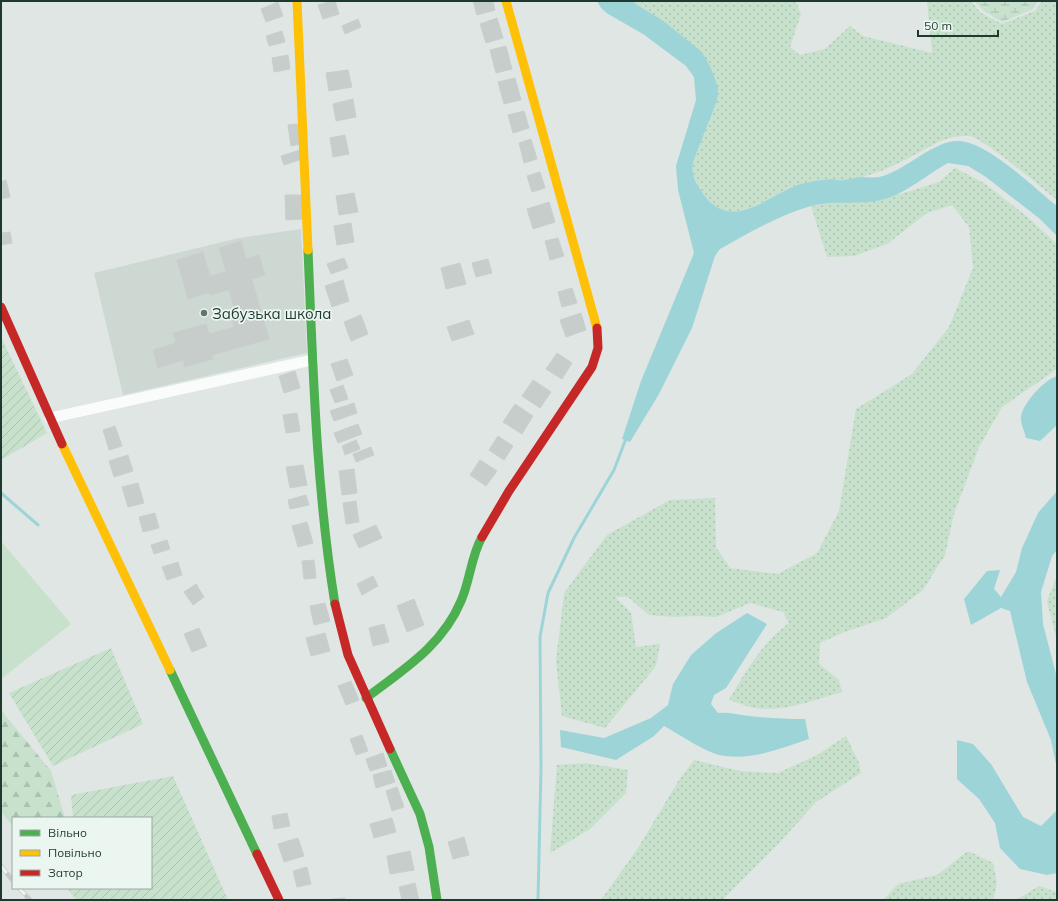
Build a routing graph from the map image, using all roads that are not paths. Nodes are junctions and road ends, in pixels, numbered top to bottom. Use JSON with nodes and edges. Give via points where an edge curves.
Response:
{"nodes":[{"id":1,"x":297,"y":1,"type":"edge"},
{"id":2,"x":506,"y":1,"type":"edge"},
{"id":3,"x":1,"y":307,"type":"edge"},
{"id":4,"x":312,"y":360,"type":"junction"},
{"id":5,"x":50,"y":418,"type":"junction"},
{"id":6,"x":366,"y":698,"type":"junction"},
{"id":7,"x":279,"y":900,"type":"edge"},
{"id":8,"x":437,"y":900,"type":"edge"}],
"edges":[{"from":1,"to":4,"type":"street"},
{"from":2,"to":6,"type":"street","via":[[598,332],[600,347],[597,359],[589,372],[509,491],[480,541],[461,600],[443,634],[427,651]]},
{"from":3,"to":5,"type":"street"},
{"from":4,"to":5,"type":"street"},
{"from":4,"to":6,"type":"street","via":[[316,445],[327,555],[337,615],[348,655]]},
{"from":5,"to":7,"type":"street"},
{"from":6,"to":8,"type":"street","via":[[393,751],[420,814],[429,847]]}]}
